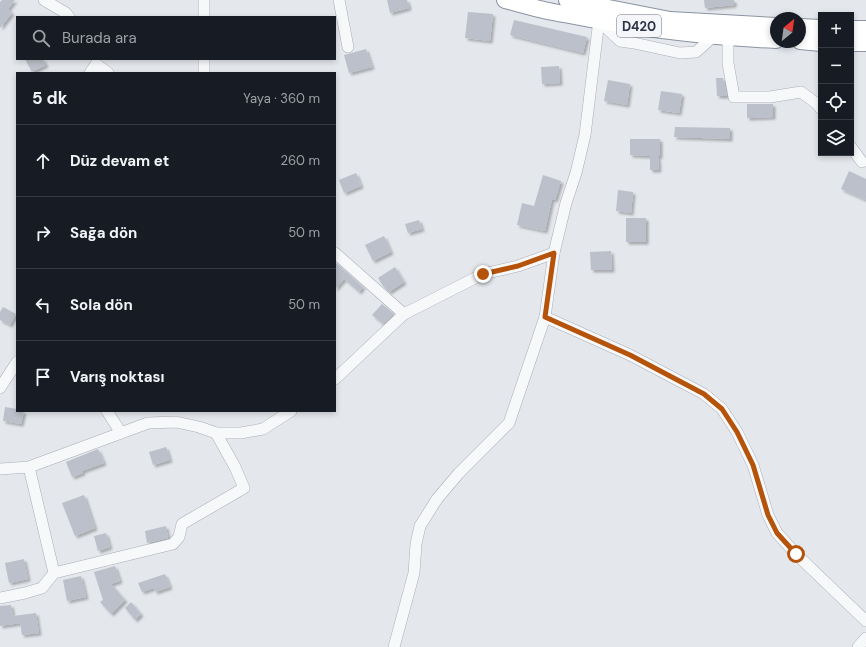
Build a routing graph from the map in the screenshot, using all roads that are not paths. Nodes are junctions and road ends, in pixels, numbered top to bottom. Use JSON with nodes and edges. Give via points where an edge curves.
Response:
{"nodes":[{"id":1,"x":44,"y":0,"type":"edge"},
{"id":2,"x":204,"y":0,"type":"edge"},
{"id":3,"x":339,"y":0,"type":"edge"},
{"id":4,"x":505,"y":0,"type":"edge"},
{"id":5,"x":573,"y":1,"type":"edge"},
{"id":6,"x":607,"y":10,"type":"edge"},
{"id":7,"x":68,"y":16,"type":"edge"},
{"id":8,"x":204,"y":16,"type":"edge"},
{"id":9,"x":770,"y":26,"type":"edge"},
{"id":10,"x":806,"y":27,"type":"edge"},
{"id":11,"x":818,"y":28,"type":"edge"},
{"id":12,"x":854,"y":29,"type":"edge"},
{"id":13,"x":866,"y":29,"type":"edge"},
{"id":14,"x":721,"y":37,"type":"junction"},
{"id":15,"x":770,"y":40,"type":"edge"},
{"id":16,"x":806,"y":42,"type":"edge"},
{"id":17,"x":818,"y":42,"type":"edge"},
{"id":18,"x":854,"y":43,"type":"edge"},
{"id":19,"x":866,"y":44,"type":"edge"},
{"id":20,"x":348,"y":47,"type":"dead end"},
{"id":21,"x":204,"y":60,"type":"edge"},
{"id":22,"x":93,"y":65,"type":"edge"},
{"id":23,"x":106,"y":72,"type":"edge"},
{"id":24,"x":204,"y":72,"type":"edge"},
{"id":25,"x":818,"y":105,"type":"edge"},
{"id":26,"x":854,"y":151,"type":"edge"},
{"id":27,"x":862,"y":162,"type":"dead end"},
{"id":28,"x":554,"y":253,"type":"junction"},
{"id":29,"x":336,"y":254,"type":"edge"},
{"id":30,"x":404,"y":314,"type":"junction"},
{"id":31,"x":545,"y":317,"type":"junction"},
{"id":32,"x":16,"y":364,"type":"edge"},
{"id":33,"x":336,"y":378,"type":"edge"},
{"id":34,"x":0,"y":388,"type":"edge"},
{"id":35,"x":108,"y":412,"type":"edge"},
{"id":36,"x":289,"y":412,"type":"edge"},
{"id":37,"x":121,"y":433,"type":"junction"},
{"id":38,"x":216,"y":433,"type":"junction"},
{"id":39,"x":29,"y":467,"type":"junction"},
{"id":40,"x":0,"y":469,"type":"edge"},
{"id":41,"x":54,"y":573,"type":"junction"},
{"id":42,"x":0,"y":598,"type":"edge"},
{"id":43,"x":866,"y":621,"type":"edge"},
{"id":44,"x":866,"y":638,"type":"edge"},
{"id":45,"x":394,"y":647,"type":"edge"},
{"id":46,"x":858,"y":647,"type":"edge"}],
"edges":[{"from":1,"to":7,"type":"street"},
{"from":2,"to":8,"type":"street"},
{"from":3,"to":20,"type":"street"},
{"from":4,"to":6,"type":"highway","number":"D420","via":[[563,14]]},
{"from":5,"to":6,"type":"highway","number":"D420"},
{"from":6,"to":9,"type":"highway","number":"D420","via":[[670,20]]},
{"from":6,"to":14,"type":"highway","number":"D420"},
{"from":6,"to":14,"type":"street","via":[[620,41],[680,53],[696,52]]},
{"from":6,"to":28,"type":"street","via":[[585,135]]},
{"from":10,"to":11,"type":"highway"},
{"from":12,"to":13,"type":"highway"},
{"from":14,"to":15,"type":"highway","number":"D420"},
{"from":14,"to":25,"type":"street","via":[[734,97],[770,97],[801,92]]},
{"from":16,"to":17,"type":"highway"},
{"from":18,"to":19,"type":"highway"},
{"from":21,"to":24,"type":"street"},
{"from":22,"to":23,"type":"street"},
{"from":26,"to":27,"type":"street"},
{"from":28,"to":30,"type":"street","via":[[518,266],[483,274]]},
{"from":28,"to":31,"type":"street"},
{"from":29,"to":30,"type":"street"},
{"from":30,"to":33,"type":"street"},
{"from":31,"to":43,"type":"street","via":[[630,355],[704,394],[722,409],[753,465],[768,515],[777,533]]},
{"from":31,"to":45,"type":"street","via":[[509,423],[436,499],[420,526],[414,573]]},
{"from":32,"to":34,"type":"street"},
{"from":35,"to":37,"type":"street"},
{"from":36,"to":38,"type":"street","via":[[263,429],[241,433]]},
{"from":37,"to":38,"type":"street","via":[[148,423],[176,422]]},
{"from":37,"to":39,"type":"street"},
{"from":38,"to":41,"type":"street","via":[[244,488],[182,524],[179,537],[173,544]]},
{"from":39,"to":40,"type":"street"},
{"from":39,"to":41,"type":"street"},
{"from":41,"to":42,"type":"street","via":[[42,588]]},
{"from":44,"to":46,"type":"street"}]}
